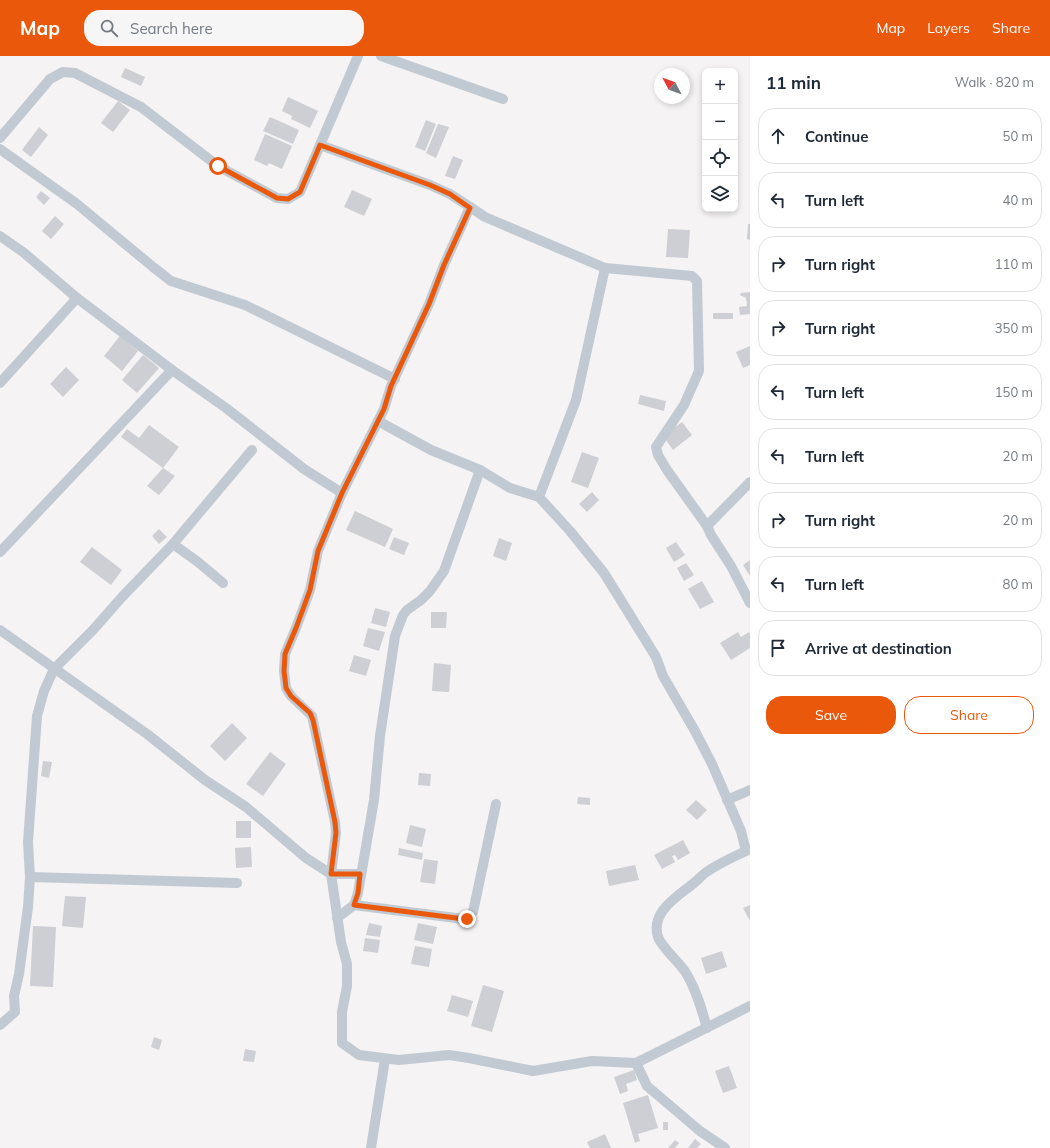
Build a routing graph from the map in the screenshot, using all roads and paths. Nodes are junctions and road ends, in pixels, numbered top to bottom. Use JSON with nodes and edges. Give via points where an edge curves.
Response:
{"nodes":[{"id":1,"x":358,"y":56,"type":"edge"},
{"id":2,"x":380,"y":56,"type":"edge"},
{"id":3,"x":503,"y":99,"type":"dead end"},
{"id":4,"x":0,"y":138,"type":"edge"},
{"id":5,"x":320,"y":145,"type":"junction"},
{"id":6,"x":0,"y":149,"type":"edge"},
{"id":7,"x":470,"y":208,"type":"junction"},
{"id":8,"x":0,"y":236,"type":"edge"},
{"id":9,"x":605,"y":268,"type":"junction"},
{"id":10,"x":77,"y":298,"type":"junction"},
{"id":11,"x":172,"y":370,"type":"junction"},
{"id":12,"x":395,"y":379,"type":"junction"},
{"id":13,"x":0,"y":383,"type":"edge"},
{"id":14,"x":378,"y":421,"type":"junction"},
{"id":15,"x":252,"y":450,"type":"dead end"},
{"id":16,"x":480,"y":470,"type":"junction"},
{"id":17,"x":750,"y":482,"type":"edge"},
{"id":18,"x":342,"y":493,"type":"junction"},
{"id":19,"x":539,"y":497,"type":"junction"},
{"id":20,"x":707,"y":526,"type":"junction"},
{"id":21,"x":173,"y":544,"type":"junction"},
{"id":22,"x":0,"y":552,"type":"edge"},
{"id":23,"x":223,"y":583,"type":"dead end"},
{"id":24,"x":750,"y":603,"type":"edge"},
{"id":25,"x":0,"y":630,"type":"edge"},
{"id":26,"x":54,"y":669,"type":"junction"},
{"id":27,"x":750,"y":790,"type":"edge"},
{"id":28,"x":727,"y":800,"type":"junction"},
{"id":29,"x":496,"y":804,"type":"dead end"},
{"id":30,"x":748,"y":850,"type":"edge"},
{"id":31,"x":331,"y":874,"type":"junction"},
{"id":32,"x":360,"y":874,"type":"junction"},
{"id":33,"x":30,"y":876,"type":"junction"},
{"id":34,"x":237,"y":882,"type":"dead end"},
{"id":35,"x":354,"y":905,"type":"junction"},
{"id":36,"x":337,"y":918,"type":"junction"},
{"id":37,"x":750,"y":1006,"type":"edge"},
{"id":38,"x":0,"y":1025,"type":"edge"},
{"id":39,"x":706,"y":1028,"type":"junction"},
{"id":40,"x":385,"y":1059,"type":"junction"},
{"id":41,"x":636,"y":1063,"type":"junction"},
{"id":42,"x":371,"y":1148,"type":"edge"},
{"id":43,"x":725,"y":1148,"type":"edge"}],
"edges":[{"from":1,"to":5,"type":"street"},
{"from":2,"to":3,"type":"street"},
{"from":4,"to":5,"type":"street","via":[[50,79],[64,72],[75,73],[141,107],[218,166],[277,198],[288,199],[300,192]]},
{"from":5,"to":7,"type":"street","via":[[430,185],[450,194]]},
{"from":6,"to":12,"type":"street","via":[[77,204],[171,281],[245,305]]},
{"from":7,"to":9,"type":"street"},
{"from":7,"to":12,"type":"street"},
{"from":8,"to":10,"type":"street"},
{"from":9,"to":19,"type":"street","via":[[576,400]]},
{"from":9,"to":20,"type":"street","via":[[692,276],[697,281],[699,371],[684,404],[656,447],[667,470]]},
{"from":10,"to":11,"type":"street"},
{"from":10,"to":13,"type":"street"},
{"from":11,"to":18,"type":"street","via":[[304,469]]},
{"from":11,"to":22,"type":"street"},
{"from":12,"to":14,"type":"street"},
{"from":14,"to":16,"type":"street","via":[[431,450]]},
{"from":14,"to":18,"type":"street"},
{"from":15,"to":21,"type":"street"},
{"from":16,"to":19,"type":"street","via":[[510,488]]},
{"from":16,"to":32,"type":"street","via":[[444,571],[426,595],[403,615],[395,636],[380,736],[374,800]]},
{"from":17,"to":20,"type":"street"},
{"from":18,"to":31,"type":"street","via":[[318,551],[310,590],[285,654],[284,671],[284,683],[288,692],[310,713],[313,720],[335,822]]},
{"from":19,"to":28,"type":"street","via":[[604,573],[656,657],[663,676],[712,764]]},
{"from":20,"to":24,"type":"street"},
{"from":21,"to":23,"type":"street"},
{"from":21,"to":26,"type":"street"},
{"from":25,"to":26,"type":"street"},
{"from":26,"to":31,"type":"street","via":[[147,734],[205,780],[246,808],[306,858]]},
{"from":26,"to":33,"type":"street","via":[[37,716],[28,842]]},
{"from":27,"to":28,"type":"street"},
{"from":28,"to":30,"type":"street"},
{"from":29,"to":35,"type":"street","via":[[473,912],[469,917],[464,919]]},
{"from":30,"to":39,"type":"street","via":[[707,871],[679,893],[666,906],[656,929],[659,939],[687,973],[701,1006]]},
{"from":31,"to":32,"type":"street"},
{"from":31,"to":36,"type":"street"},
{"from":32,"to":35,"type":"street"},
{"from":33,"to":34,"type":"street"},
{"from":33,"to":38,"type":"street","via":[[14,1012]]},
{"from":35,"to":36,"type":"street"},
{"from":36,"to":40,"type":"street","via":[[347,964],[342,1043],[359,1055]]},
{"from":37,"to":39,"type":"street"},
{"from":39,"to":41,"type":"street"},
{"from":40,"to":41,"type":"street","via":[[449,1055],[533,1071],[592,1061]]},
{"from":40,"to":42,"type":"street"},
{"from":41,"to":43,"type":"street","via":[[647,1086],[700,1131]]}]}
